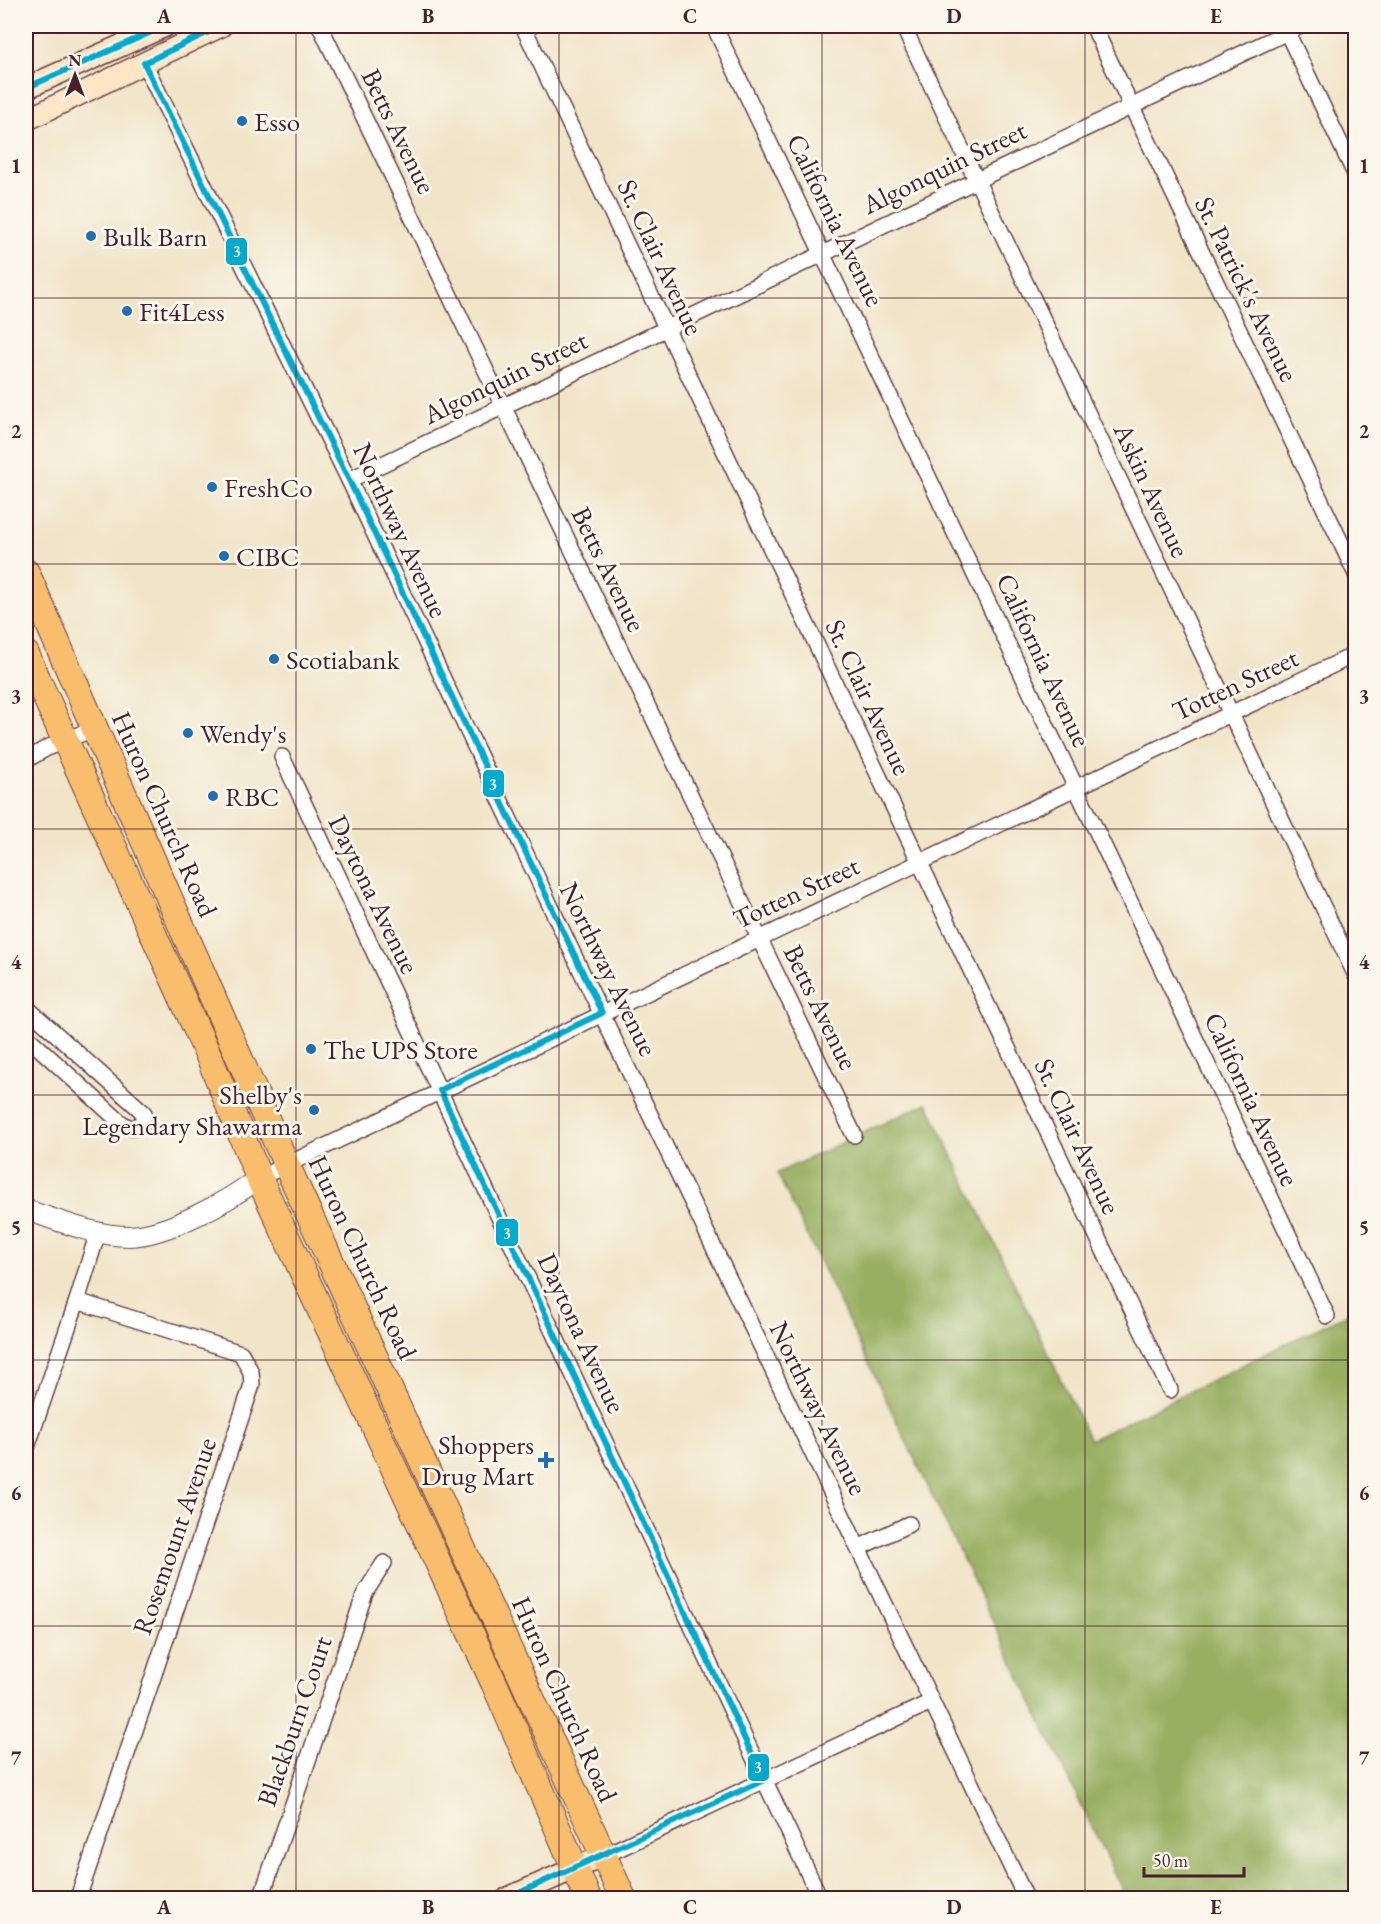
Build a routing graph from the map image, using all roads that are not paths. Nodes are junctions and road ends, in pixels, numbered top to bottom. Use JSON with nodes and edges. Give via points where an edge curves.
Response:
{"nodes":[{"id":1,"x":165,"y":26,"type":"edge"},
{"id":2,"x":221,"y":26,"type":"edge"},
{"id":3,"x":320,"y":26,"type":"edge"},
{"id":4,"x":523,"y":26,"type":"edge"},
{"id":5,"x":714,"y":26,"type":"edge"},
{"id":6,"x":903,"y":26,"type":"edge"},
{"id":7,"x":1093,"y":26,"type":"edge"},
{"id":8,"x":1291,"y":28,"type":"edge"},
{"id":9,"x":144,"y":63,"type":"junction"},
{"id":10,"x":26,"y":88,"type":"edge"},
{"id":11,"x":1131,"y":106,"type":"junction"},
{"id":12,"x":26,"y":120,"type":"edge"},
{"id":13,"x":1356,"y":176,"type":"edge"},
{"id":14,"x":976,"y":180,"type":"junction"},
{"id":15,"x":824,"y":253,"type":"junction"},
{"id":16,"x":666,"y":328,"type":"junction"},
{"id":17,"x":502,"y":406,"type":"junction"},
{"id":18,"x":349,"y":480,"type":"junction"},
{"id":19,"x":26,"y":572,"type":"edge"},
{"id":20,"x":1356,"y":574,"type":"edge"},
{"id":21,"x":26,"y":654,"type":"edge"},
{"id":22,"x":1356,"y":654,"type":"edge"},
{"id":23,"x":1230,"y":714,"type":"junction"},
{"id":24,"x":95,"y":728,"type":"junction"},
{"id":25,"x":66,"y":740,"type":"junction"},
{"id":26,"x":282,"y":757,"type":"dead end"},
{"id":27,"x":26,"y":760,"type":"edge"},
{"id":28,"x":1077,"y":787,"type":"junction"},
{"id":29,"x":920,"y":862,"type":"junction"},
{"id":30,"x":759,"y":938,"type":"junction"},
{"id":31,"x":1356,"y":976,"type":"edge"},
{"id":32,"x":26,"y":1007,"type":"edge"},
{"id":33,"x":602,"y":1013,"type":"junction"},
{"id":34,"x":26,"y":1036,"type":"edge"},
{"id":35,"x":440,"y":1090,"type":"junction"},
{"id":36,"x":854,"y":1135,"type":"dead end"},
{"id":37,"x":286,"y":1164,"type":"junction"},
{"id":38,"x":259,"y":1178,"type":"junction"},
{"id":39,"x":26,"y":1210,"type":"edge"},
{"id":40,"x":98,"y":1232,"type":"junction"},
{"id":41,"x":76,"y":1301,"type":"junction"},
{"id":42,"x":1327,"y":1316,"type":"dead end"},
{"id":43,"x":1170,"y":1390,"type":"dead end"},
{"id":44,"x":26,"y":1450,"type":"edge"},
{"id":45,"x":909,"y":1524,"type":"dead end"},
{"id":46,"x":858,"y":1548,"type":"junction"},
{"id":47,"x":384,"y":1563,"type":"dead end"},
{"id":48,"x":932,"y":1702,"type":"junction"},
{"id":49,"x":764,"y":1780,"type":"junction"},
{"id":50,"x":603,"y":1856,"type":"junction"},
{"id":51,"x":574,"y":1869,"type":"junction"},
{"id":52,"x":78,"y":1899,"type":"edge"},
{"id":53,"x":261,"y":1899,"type":"edge"},
{"id":54,"x":508,"y":1899,"type":"edge"},
{"id":55,"x":588,"y":1899,"type":"edge"},
{"id":56,"x":623,"y":1899,"type":"edge"},
{"id":57,"x":820,"y":1899,"type":"edge"},
{"id":58,"x":1026,"y":1899,"type":"edge"}],
"edges":[{"from":1,"to":10,"type":"main road"},
{"from":2,"to":9,"type":"main road"},
{"from":3,"to":17,"type":"street","name":"Betts Avenue"},
{"from":4,"to":16,"type":"street","name":"St. Clair Avenue"},
{"from":5,"to":15,"type":"street","name":"California Avenue"},
{"from":6,"to":14,"type":"street","name":"Askin Avenue"},
{"from":7,"to":11,"type":"street","name":"St. Patrick's Avenue"},
{"from":8,"to":11,"type":"street","name":"Algonquin Street"},
{"from":8,"to":13,"type":"street"},
{"from":9,"to":12,"type":"main road"},
{"from":9,"to":18,"type":"street","name":"Northway Avenue"},
{"from":11,"to":14,"type":"street","name":"Algonquin Street"},
{"from":11,"to":20,"type":"street","name":"St. Patrick's Avenue"},
{"from":14,"to":15,"type":"street","name":"Algonquin Street"},
{"from":14,"to":23,"type":"street","name":"Askin Avenue"},
{"from":15,"to":16,"type":"street","name":"Algonquin Street"},
{"from":15,"to":28,"type":"street","name":"California Avenue"},
{"from":16,"to":17,"type":"street","name":"Algonquin Street"},
{"from":16,"to":29,"type":"street","name":"St. Clair Avenue"},
{"from":17,"to":18,"type":"street","name":"Algonquin Street"},
{"from":17,"to":30,"type":"street","name":"Betts Avenue"},
{"from":18,"to":33,"type":"street","name":"Northway Avenue"},
{"from":19,"to":24,"type":"highway","name":"Huron Church Road"},
{"from":21,"to":25,"type":"highway"},
{"from":22,"to":23,"type":"street","name":"Totten Street"},
{"from":23,"to":28,"type":"street","name":"Totten Street"},
{"from":23,"to":31,"type":"street","name":"Askin Avenue"},
{"from":24,"to":25,"type":"street"},
{"from":24,"to":37,"type":"highway","name":"Huron Church Road"},
{"from":25,"to":27,"type":"street"},
{"from":25,"to":38,"type":"highway","via":[[210,1059]]},
{"from":26,"to":35,"type":"street","name":"Daytona Avenue"},
{"from":28,"to":29,"type":"street","name":"Totten Street"},
{"from":28,"to":42,"type":"street","name":"California Avenue"},
{"from":29,"to":30,"type":"street","name":"Totten Street"},
{"from":29,"to":43,"type":"street","name":"St. Clair Avenue"},
{"from":30,"to":33,"type":"street","name":"Totten Street"},
{"from":30,"to":36,"type":"street","name":"Betts Avenue"},
{"from":32,"to":34,"type":"street","via":[[144,1113],[141,1126],[128,1128],[119,1121]]},
{"from":33,"to":35,"type":"street","name":"Totten Street"},
{"from":33,"to":46,"type":"street","name":"Northway Avenue"},
{"from":35,"to":37,"type":"street","name":"Totten Street"},
{"from":35,"to":49,"type":"street","name":"Daytona Avenue"},
{"from":37,"to":38,"type":"street","name":"Totten Street"},
{"from":37,"to":50,"type":"highway","name":"Huron Church Road"},
{"from":38,"to":40,"type":"street","via":[[170,1227],[128,1236]]},
{"from":38,"to":51,"type":"highway","via":[[495,1685]]},
{"from":39,"to":40,"type":"street"},
{"from":40,"to":41,"type":"street"},
{"from":41,"to":44,"type":"street"},
{"from":41,"to":52,"type":"street","name":"Rosemount Avenue","via":[[241,1353],[251,1372],[252,1385]]},
{"from":45,"to":46,"type":"street"},
{"from":46,"to":48,"type":"street","name":"Northway Avenue"},
{"from":47,"to":53,"type":"street","name":"Blackburn Court","via":[[365,1593]]},
{"from":48,"to":49,"type":"street"},
{"from":48,"to":58,"type":"street","name":"Northway Avenue"},
{"from":49,"to":50,"type":"street"},
{"from":49,"to":57,"type":"street","name":"Daytona Avenue"},
{"from":50,"to":51,"type":"main road"},
{"from":50,"to":56,"type":"highway","name":"Huron Church Road"},
{"from":51,"to":54,"type":"main road"},
{"from":51,"to":55,"type":"highway"}]}
